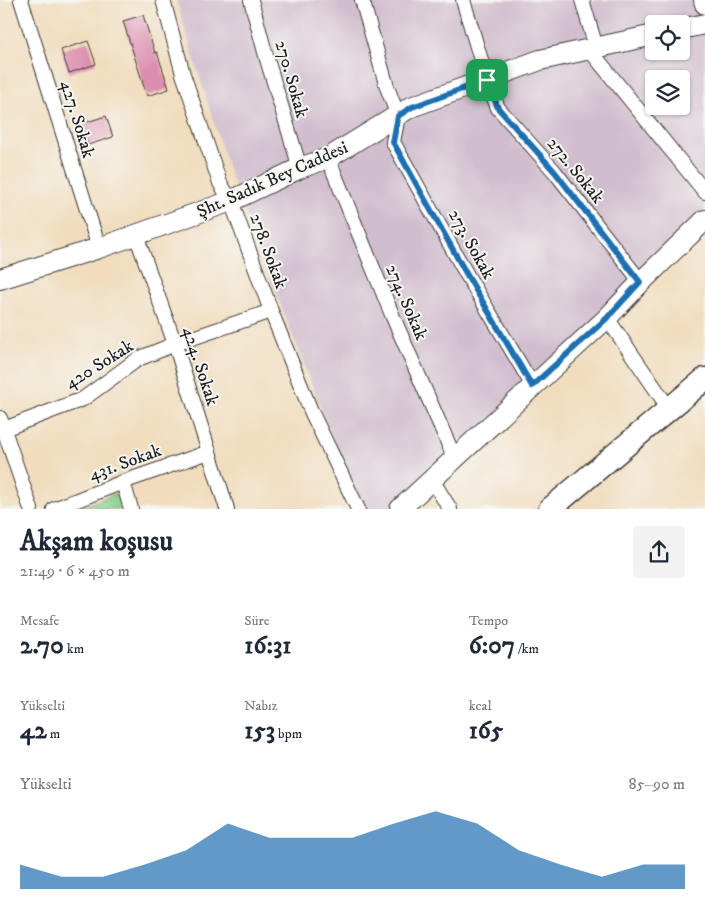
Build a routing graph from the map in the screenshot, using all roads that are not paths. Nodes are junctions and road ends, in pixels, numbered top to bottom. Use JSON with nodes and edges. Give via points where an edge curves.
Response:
{"nodes":[{"id":1,"x":21,"y":0,"type":"edge"},
{"id":2,"x":163,"y":0,"type":"edge"},
{"id":3,"x":251,"y":0,"type":"edge"},
{"id":4,"x":362,"y":0,"type":"edge"},
{"id":5,"x":463,"y":0,"type":"edge"},
{"id":6,"x":582,"y":0,"type":"edge"},
{"id":7,"x":704,"y":0,"type":"edge"},
{"id":8,"x":705,"y":4,"type":"edge"},
{"id":9,"x":705,"y":24,"type":"edge"},
{"id":10,"x":690,"y":27,"type":"edge"},
{"id":11,"x":645,"y":37,"type":"edge"},
{"id":12,"x":592,"y":48,"type":"junction"},
{"id":13,"x":487,"y":80,"type":"junction"},
{"id":14,"x":398,"y":116,"type":"junction"},
{"id":15,"x":328,"y":158,"type":"junction"},
{"id":16,"x":300,"y":168,"type":"junction"},
{"id":17,"x":705,"y":192,"type":"edge"},
{"id":18,"x":231,"y":202,"type":"junction"},
{"id":19,"x":705,"y":220,"type":"edge"},
{"id":20,"x":136,"y":235,"type":"junction"},
{"id":21,"x":99,"y":248,"type":"junction"},
{"id":22,"x":0,"y":279,"type":"edge"},
{"id":23,"x":640,"y":282,"type":"junction"},
{"id":24,"x":271,"y":311,"type":"junction"},
{"id":25,"x":607,"y":318,"type":"junction"},
{"id":26,"x":175,"y":344,"type":"junction"},
{"id":27,"x":705,"y":380,"type":"edge"},
{"id":28,"x":532,"y":386,"type":"junction"},
{"id":29,"x":705,"y":396,"type":"edge"},
{"id":30,"x":670,"y":410,"type":"junction"},
{"id":31,"x":2,"y":424,"type":"edge"},
{"id":32,"x":209,"y":452,"type":"junction"},
{"id":33,"x":455,"y":459,"type":"junction"},
{"id":34,"x":432,"y":480,"type":"junction"},
{"id":35,"x":123,"y":482,"type":"junction"},
{"id":36,"x":31,"y":509,"type":"edge"},
{"id":37,"x":54,"y":509,"type":"edge"},
{"id":38,"x":131,"y":509,"type":"edge"},
{"id":39,"x":227,"y":509,"type":"edge"},
{"id":40,"x":358,"y":509,"type":"edge"},
{"id":41,"x":400,"y":509,"type":"edge"},
{"id":42,"x":450,"y":509,"type":"edge"},
{"id":43,"x":550,"y":509,"type":"edge"},
{"id":44,"x":569,"y":509,"type":"edge"}],
"edges":[{"from":1,"to":21,"type":"street","name":"427. Sokak"},
{"from":2,"to":18,"type":"street","name":"278. Sokak","via":[[183,74],[220,183]]},
{"from":3,"to":16,"type":"street","name":"270. Sokak"},
{"from":4,"to":14,"type":"street"},
{"from":5,"to":13,"type":"street","name":"272. Sokak"},
{"from":6,"to":12,"type":"street"},
{"from":7,"to":8,"type":"street"},
{"from":9,"to":10,"type":"street"},
{"from":11,"to":12,"type":"street","name":"Şht. Sadık Bey Caddesi"},
{"from":12,"to":13,"type":"street","name":"Şht. Sadık Bey Caddesi","via":[[540,60]]},
{"from":12,"to":17,"type":"street"},
{"from":13,"to":14,"type":"street","name":"Şht. Sadık Bey Caddesi","via":[[412,107]]},
{"from":13,"to":23,"type":"street","name":"272. Sokak","via":[[498,108],[555,172]]},
{"from":14,"to":15,"type":"street","name":"Şht. Sadık Bey Caddesi"},
{"from":14,"to":28,"type":"street","name":"273. Sokak","via":[[393,142]]},
{"from":15,"to":16,"type":"street","name":"Şht. Sadık Bey Caddesi"},
{"from":15,"to":33,"type":"street","name":"274. Sokak"},
{"from":16,"to":18,"type":"street","name":"Şht. Sadık Bey Caddesi"},
{"from":18,"to":20,"type":"street","name":"Şht. Sadık Bey Caddesi"},
{"from":18,"to":24,"type":"street","name":"278. Sokak"},
{"from":19,"to":23,"type":"street"},
{"from":20,"to":21,"type":"street","name":"Şht. Sadık Bey Caddesi"},
{"from":20,"to":26,"type":"street","name":"424. Sokak"},
{"from":21,"to":22,"type":"street","name":"Şht. Sadık Bey Caddesi"},
{"from":23,"to":25,"type":"street"},
{"from":24,"to":26,"type":"street","name":"420 Sokak"},
{"from":24,"to":40,"type":"street","name":"278. Sokak","via":[[311,412]]},
{"from":25,"to":28,"type":"street"},
{"from":25,"to":30,"type":"street"},
{"from":26,"to":31,"type":"street","name":"420 Sokak","via":[[138,359],[84,399]]},
{"from":26,"to":32,"type":"street","name":"424. Sokak"},
{"from":27,"to":30,"type":"main road"},
{"from":28,"to":33,"type":"street"},
{"from":29,"to":44,"type":"main road"},
{"from":30,"to":43,"type":"main road"},
{"from":31,"to":36,"type":"street"},
{"from":32,"to":35,"type":"street","name":"431. Sokak"},
{"from":32,"to":39,"type":"street","name":"424. Sokak"},
{"from":33,"to":34,"type":"street"},
{"from":34,"to":41,"type":"street"},
{"from":34,"to":42,"type":"street"},
{"from":35,"to":37,"type":"street","name":"431. Sokak"},
{"from":35,"to":38,"type":"street"}]}
